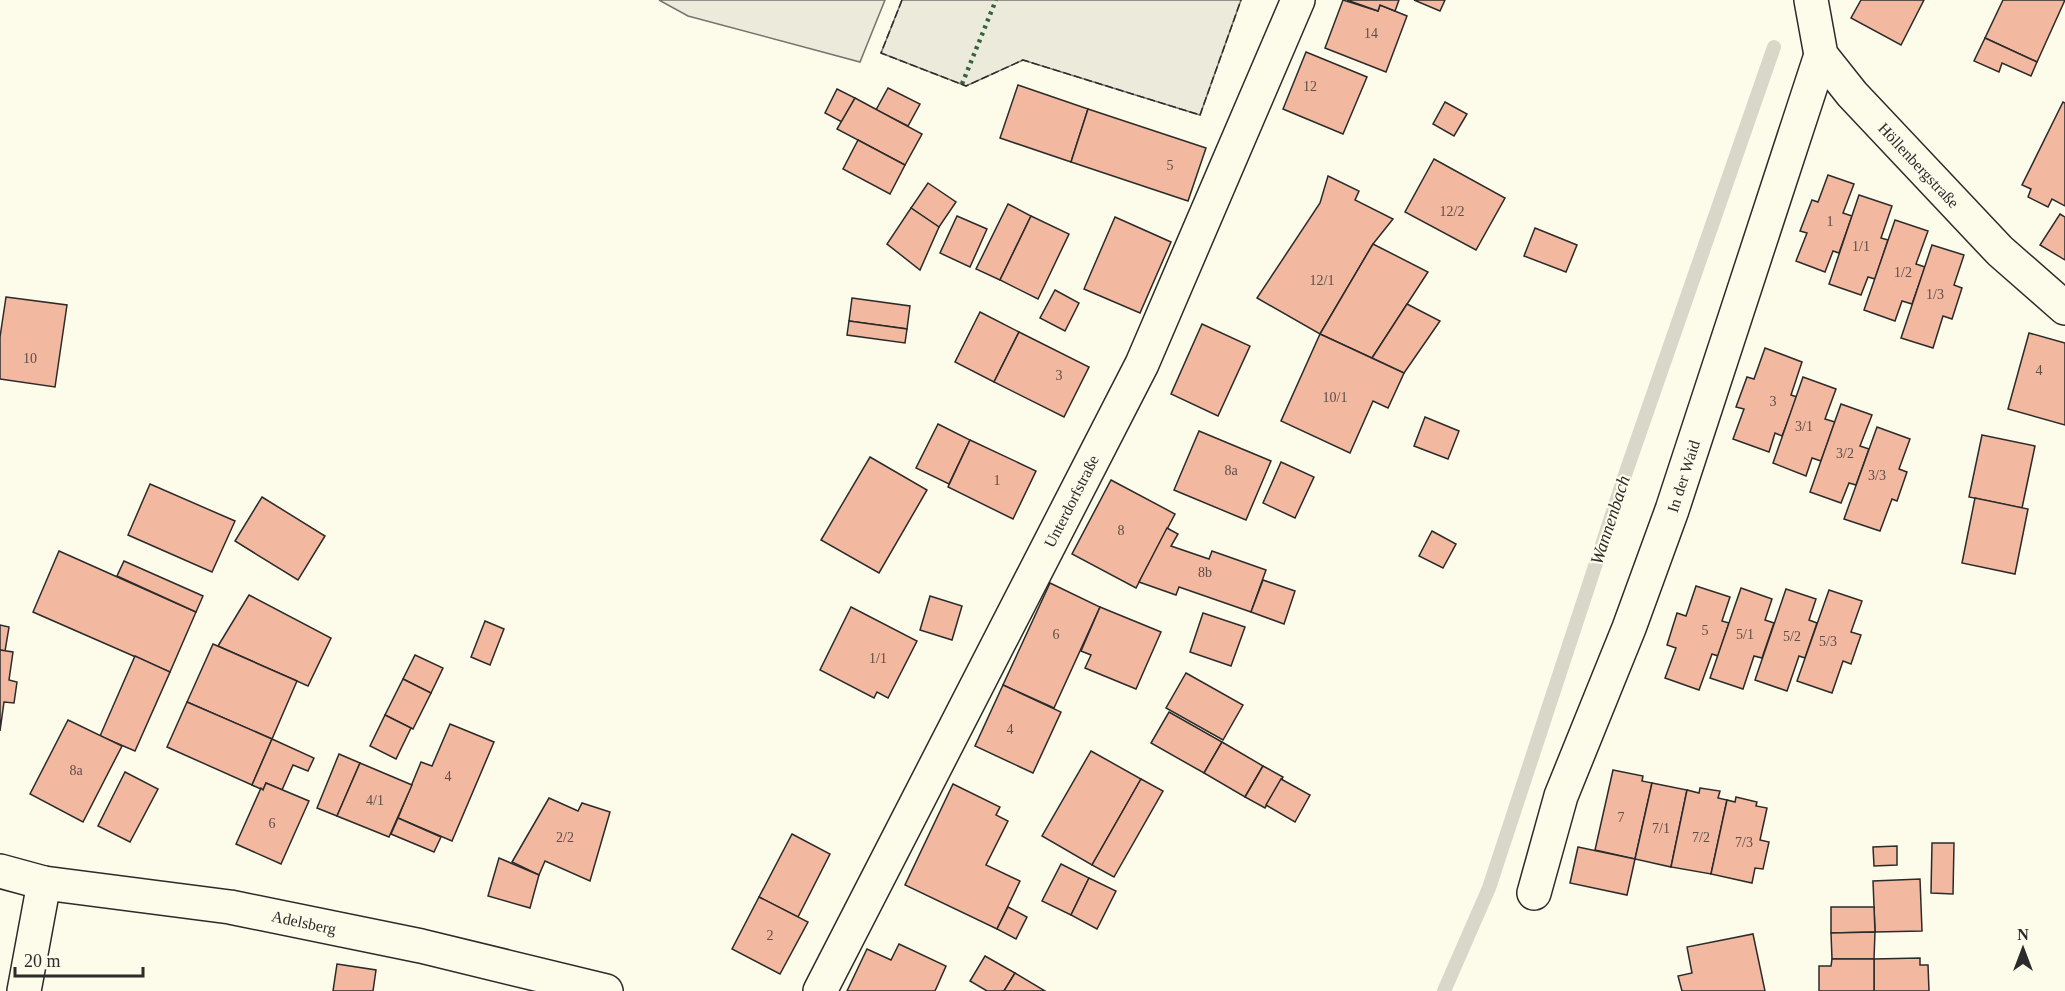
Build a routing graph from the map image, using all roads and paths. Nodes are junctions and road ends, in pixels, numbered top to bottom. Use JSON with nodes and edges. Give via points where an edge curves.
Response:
{"nodes":[{"id":1,"x":1298,"y":0,"type":"edge"},
{"id":2,"x":1810,"y":0,"type":"edge"},
{"id":3,"x":1821,"y":55,"type":"junction"},
{"id":4,"x":2065,"y":308,"type":"edge"},
{"id":5,"x":0,"y":871,"type":"edge"},
{"id":6,"x":44,"y":883,"type":"junction"},
{"id":7,"x":1533,"y":893,"type":"dead end"},
{"id":8,"x":24,"y":991,"type":"edge"},
{"id":9,"x":606,"y":991,"type":"edge"},
{"id":10,"x":820,"y":991,"type":"edge"}],
"edges":[{"from":1,"to":10,"type":"street","name":"Unterdorfstraße","via":[[1142,364]]},
{"from":2,"to":3,"type":"street","name":"Höllenbergstraße"},
{"from":3,"to":4,"type":"street","name":"Höllenbergstraße","via":[[1852,94],[2000,251]]},
{"from":3,"to":7,"type":"street","name":"In der Waid","via":[[1672,510],[1561,796]]},
{"from":5,"to":6,"type":"street","name":"Adelsberg"},
{"from":6,"to":8,"type":"street"},
{"from":6,"to":9,"type":"street","name":"Adelsberg","via":[[230,907],[421,946]]}]}
